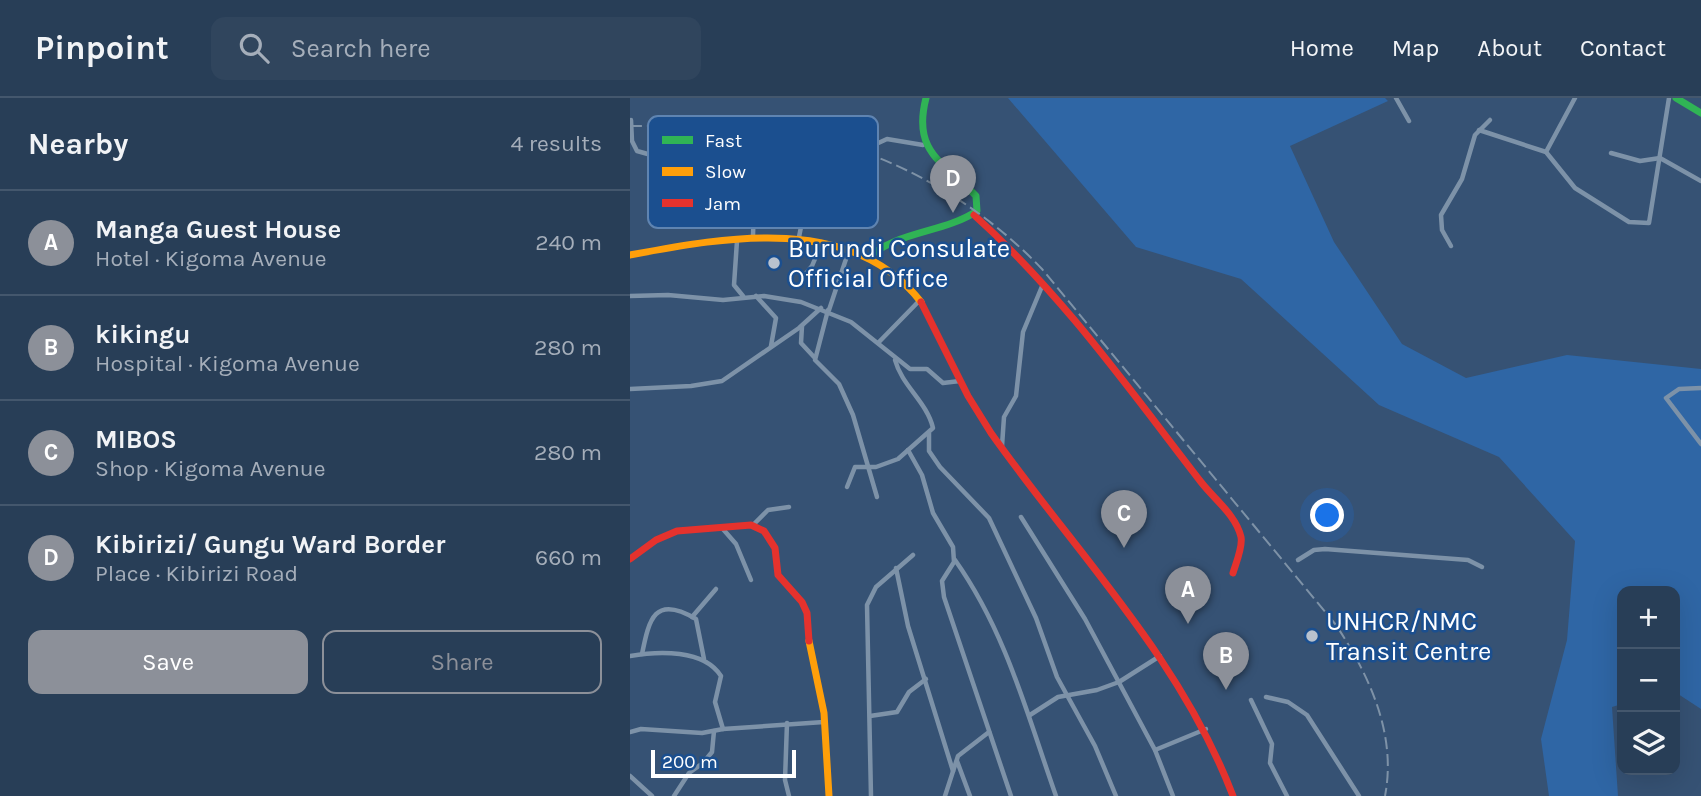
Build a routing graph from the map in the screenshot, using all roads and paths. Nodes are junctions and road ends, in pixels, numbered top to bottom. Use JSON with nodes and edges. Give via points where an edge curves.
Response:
{"nodes":[{"id":1,"x":926,"y":98,"type":"edge"},
{"id":2,"x":1396,"y":98,"type":"edge"},
{"id":3,"x":1575,"y":98,"type":"edge"},
{"id":4,"x":1669,"y":98,"type":"edge"},
{"id":5,"x":1676,"y":98,"type":"edge"},
{"id":6,"x":1701,"y":113,"type":"edge"},
{"id":7,"x":631,"y":120,"type":"edge"},
{"id":8,"x":1489,"y":120,"type":"dead end"},
{"id":9,"x":1409,"y":121,"type":"dead end"},
{"id":10,"x":1479,"y":130,"type":"junction"},
{"id":11,"x":878,"y":143,"type":"edge"},
{"id":12,"x":923,"y":145,"type":"junction"},
{"id":13,"x":1546,"y":152,"type":"junction"},
{"id":14,"x":1612,"y":153,"type":"dead end"},
{"id":15,"x":648,"y":154,"type":"edge"},
{"id":16,"x":1660,"y":158,"type":"junction"},
{"id":17,"x":1701,"y":181,"type":"edge"},
{"id":18,"x":974,"y":215,"type":"junction"},
{"id":19,"x":752,"y":228,"type":"edge"},
{"id":20,"x":801,"y":228,"type":"edge"},
{"id":21,"x":799,"y":237,"type":"junction"},
{"id":22,"x":753,"y":239,"type":"junction"},
{"id":23,"x":737,"y":241,"type":"junction"},
{"id":24,"x":822,"y":242,"type":"junction"},
{"id":25,"x":1451,"y":246,"type":"dead end"},
{"id":26,"x":849,"y":250,"type":"junction"},
{"id":27,"x":630,"y":255,"type":"edge"},
{"id":28,"x":868,"y":258,"type":"junction"},
{"id":29,"x":804,"y":276,"type":"dead end"},
{"id":30,"x":1043,"y":284,"type":"junction"},
{"id":31,"x":630,"y":296,"type":"edge"},
{"id":32,"x":756,"y":296,"type":"junction"},
{"id":33,"x":744,"y":297,"type":"junction"},
{"id":34,"x":920,"y":300,"type":"junction"},
{"id":35,"x":821,"y":308,"type":"junction"},
{"id":36,"x":829,"y":310,"type":"junction"},
{"id":37,"x":802,"y":326,"type":"junction"},
{"id":38,"x":878,"y":343,"type":"junction"},
{"id":39,"x":770,"y":347,"type":"junction"},
{"id":40,"x":815,"y":358,"type":"junction"},
{"id":41,"x":895,"y":359,"type":"junction"},
{"id":42,"x":960,"y":382,"type":"junction"},
{"id":43,"x":1701,"y":388,"type":"edge"},
{"id":44,"x":630,"y":389,"type":"edge"},
{"id":45,"x":929,"y":433,"type":"junction"},
{"id":46,"x":1701,"y":444,"type":"edge"},
{"id":47,"x":1002,"y":446,"type":"junction"},
{"id":48,"x":908,"y":450,"type":"junction"},
{"id":49,"x":867,"y":467,"type":"junction"},
{"id":50,"x":847,"y":487,"type":"dead end"},
{"id":51,"x":877,"y":497,"type":"dead end"},
{"id":52,"x":789,"y":507,"type":"dead end"},
{"id":53,"x":1021,"y":517,"type":"dead end"},
{"id":54,"x":753,"y":525,"type":"junction"},
{"id":55,"x":722,"y":528,"type":"junction"},
{"id":56,"x":913,"y":555,"type":"dead end"},
{"id":57,"x":630,"y":559,"type":"edge"},
{"id":58,"x":955,"y":559,"type":"junction"},
{"id":59,"x":1298,"y":560,"type":"dead end"},
{"id":60,"x":1482,"y":567,"type":"dead end"},
{"id":61,"x":896,"y":568,"type":"junction"},
{"id":62,"x":1233,"y":573,"type":"dead end"},
{"id":63,"x":751,"y":580,"type":"dead end"},
{"id":64,"x":716,"y":589,"type":"dead end"},
{"id":65,"x":692,"y":617,"type":"junction"},
{"id":66,"x":642,"y":654,"type":"junction"},
{"id":67,"x":630,"y":656,"type":"edge"},
{"id":68,"x":1160,"y":656,"type":"junction"},
{"id":69,"x":704,"y":660,"type":"junction"},
{"id":70,"x":926,"y":679,"type":"junction"},
{"id":71,"x":1119,"y":682,"type":"junction"},
{"id":72,"x":1069,"y":696,"type":"junction"},
{"id":73,"x":1266,"y":697,"type":"dead end"},
{"id":74,"x":1251,"y":700,"type":"dead end"},
{"id":75,"x":1030,"y":715,"type":"junction"},
{"id":76,"x":870,"y":716,"type":"junction"},
{"id":77,"x":824,"y":722,"type":"junction"},
{"id":78,"x":787,"y":723,"type":"junction"},
{"id":79,"x":631,"y":729,"type":"edge"},
{"id":80,"x":723,"y":729,"type":"junction"},
{"id":81,"x":1207,"y":729,"type":"junction"},
{"id":82,"x":714,"y":731,"type":"junction"},
{"id":83,"x":989,"y":732,"type":"junction"},
{"id":84,"x":1155,"y":750,"type":"junction"},
{"id":85,"x":957,"y":759,"type":"junction"},
{"id":86,"x":953,"y":771,"type":"junction"},
{"id":87,"x":630,"y":776,"type":"edge"},
{"id":88,"x":653,"y":796,"type":"edge"},
{"id":89,"x":674,"y":796,"type":"edge"},
{"id":90,"x":789,"y":796,"type":"edge"},
{"id":91,"x":829,"y":796,"type":"edge"},
{"id":92,"x":871,"y":796,"type":"edge"},
{"id":93,"x":945,"y":796,"type":"edge"},
{"id":94,"x":970,"y":796,"type":"edge"},
{"id":95,"x":1011,"y":796,"type":"edge"},
{"id":96,"x":1056,"y":796,"type":"edge"},
{"id":97,"x":1116,"y":796,"type":"edge"},
{"id":98,"x":1172,"y":796,"type":"edge"},
{"id":99,"x":1233,"y":796,"type":"edge"},
{"id":100,"x":1287,"y":796,"type":"edge"},
{"id":101,"x":1359,"y":796,"type":"edge"}],
"edges":[{"from":1,"to":12,"type":"street","via":[[921,120]]},
{"from":2,"to":9,"type":"street"},
{"from":3,"to":13,"type":"street"},
{"from":4,"to":16,"type":"street"},
{"from":5,"to":6,"type":"street"},
{"from":7,"to":15,"type":"street","via":[[632,141],[638,152]]},
{"from":8,"to":10,"type":"street"},
{"from":10,"to":13,"type":"street"},
{"from":10,"to":25,"type":"street","via":[[1460,184],[1441,215],[1442,230]]},
{"from":11,"to":12,"type":"street","via":[[887,139]]},
{"from":12,"to":18,"type":"street","via":[[976,196]]},
{"from":13,"to":16,"type":"street","via":[[1575,188],[1639,225],[1649,223]]},
{"from":14,"to":16,"type":"street","via":[[1640,161]]},
{"from":16,"to":17,"type":"street"},
{"from":18,"to":28,"type":"street","via":[[942,230],[879,248]]},
{"from":18,"to":30,"type":"street","via":[[1016,252]]},
{"from":19,"to":22,"type":"street"},
{"from":20,"to":21,"type":"street"},
{"from":21,"to":22,"type":"street"},
{"from":21,"to":24,"type":"street"},
{"from":22,"to":23,"type":"street"},
{"from":23,"to":27,"type":"street"},
{"from":23,"to":33,"type":"street","via":[[734,285]]},
{"from":24,"to":26,"type":"street"},
{"from":24,"to":29,"type":"street"},
{"from":26,"to":28,"type":"street"},
{"from":26,"to":36,"type":"street"},
{"from":28,"to":34,"type":"street","via":[[903,281]]},
{"from":30,"to":47,"type":"street","via":[[1023,332],[1016,396],[1004,418]]},
{"from":30,"to":62,"type":"street","via":[[1240,528],[1241,550]]},
{"from":31,"to":33,"type":"street"},
{"from":32,"to":33,"type":"street"},
{"from":32,"to":35,"type":"street"},
{"from":32,"to":39,"type":"street","via":[[776,318]]},
{"from":34,"to":38,"type":"street"},
{"from":34,"to":42,"type":"street"},
{"from":35,"to":36,"type":"street"},
{"from":35,"to":37,"type":"street"},
{"from":36,"to":38,"type":"street"},
{"from":36,"to":40,"type":"street"},
{"from":37,"to":39,"type":"street"},
{"from":37,"to":40,"type":"street","via":[[801,343]]},
{"from":38,"to":41,"type":"street"},
{"from":39,"to":44,"type":"street","via":[[722,381]]},
{"from":40,"to":49,"type":"street","via":[[839,384],[857,424]]},
{"from":41,"to":42,"type":"street","via":[[910,369],[926,369],[943,383]]},
{"from":41,"to":45,"type":"street","via":[[931,420]]},
{"from":42,"to":47,"type":"street"},
{"from":43,"to":46,"type":"street","via":[[1679,389],[1666,398]]},
{"from":45,"to":48,"type":"street"},
{"from":45,"to":72,"type":"street","via":[[932,456],[947,478],[989,518]]},
{"from":47,"to":68,"type":"street"},
{"from":48,"to":49,"type":"street","via":[[891,463]]},
{"from":48,"to":58,"type":"street","via":[[922,475],[933,513],[950,538]]},
{"from":49,"to":50,"type":"street","via":[[855,467]]},
{"from":49,"to":51,"type":"street"},
{"from":52,"to":54,"type":"street","via":[[768,510]]},
{"from":53,"to":71,"type":"street"},
{"from":54,"to":55,"type":"street"},
{"from":54,"to":77,"type":"street","via":[[770,538],[778,575],[806,609]]},
{"from":55,"to":57,"type":"street","via":[[669,533]]},
{"from":55,"to":63,"type":"street","via":[[736,544]]},
{"from":56,"to":61,"type":"street"},
{"from":58,"to":75,"type":"street","via":[[990,617]]},
{"from":58,"to":83,"type":"street","via":[[941,583]]},
{"from":59,"to":60,"type":"street","via":[[1325,549],[1466,560]]},
{"from":61,"to":70,"type":"street","via":[[908,626]]},
{"from":61,"to":76,"type":"street","via":[[876,587],[867,605]]},
{"from":64,"to":65,"type":"street"},
{"from":65,"to":66,"type":"street","via":[[657,612],[650,619]]},
{"from":65,"to":69,"type":"street","via":[[699,625]]},
{"from":66,"to":67,"type":"street"},
{"from":66,"to":69,"type":"street","via":[[679,654]]},
{"from":68,"to":71,"type":"street"},
{"from":68,"to":81,"type":"street"},
{"from":69,"to":80,"type":"street","via":[[721,676],[715,702]]},
{"from":70,"to":76,"type":"street","via":[[909,692],[897,712]]},
{"from":70,"to":86,"type":"street"},
{"from":71,"to":72,"type":"street"},
{"from":71,"to":84,"type":"street"},
{"from":72,"to":75,"type":"street","via":[[1052,700]]},
{"from":72,"to":97,"type":"street"},
{"from":73,"to":101,"type":"street","via":[[1288,702],[1307,715]]},
{"from":74,"to":100,"type":"street","via":[[1272,744],[1270,762]]},
{"from":75,"to":96,"type":"street"},
{"from":76,"to":92,"type":"street"},
{"from":77,"to":78,"type":"street"},
{"from":77,"to":91,"type":"street"},
{"from":78,"to":80,"type":"street"},
{"from":78,"to":90,"type":"street","via":[[785,780]]},
{"from":79,"to":82,"type":"street","via":[[682,734]]},
{"from":80,"to":82,"type":"street"},
{"from":81,"to":84,"type":"street"},
{"from":81,"to":99,"type":"street"},
{"from":82,"to":89,"type":"street","via":[[712,752],[689,773]]},
{"from":83,"to":85,"type":"street"},
{"from":83,"to":95,"type":"street"},
{"from":84,"to":98,"type":"street"},
{"from":85,"to":86,"type":"street"},
{"from":85,"to":94,"type":"street"},
{"from":86,"to":93,"type":"street"},
{"from":87,"to":88,"type":"street"}]}
